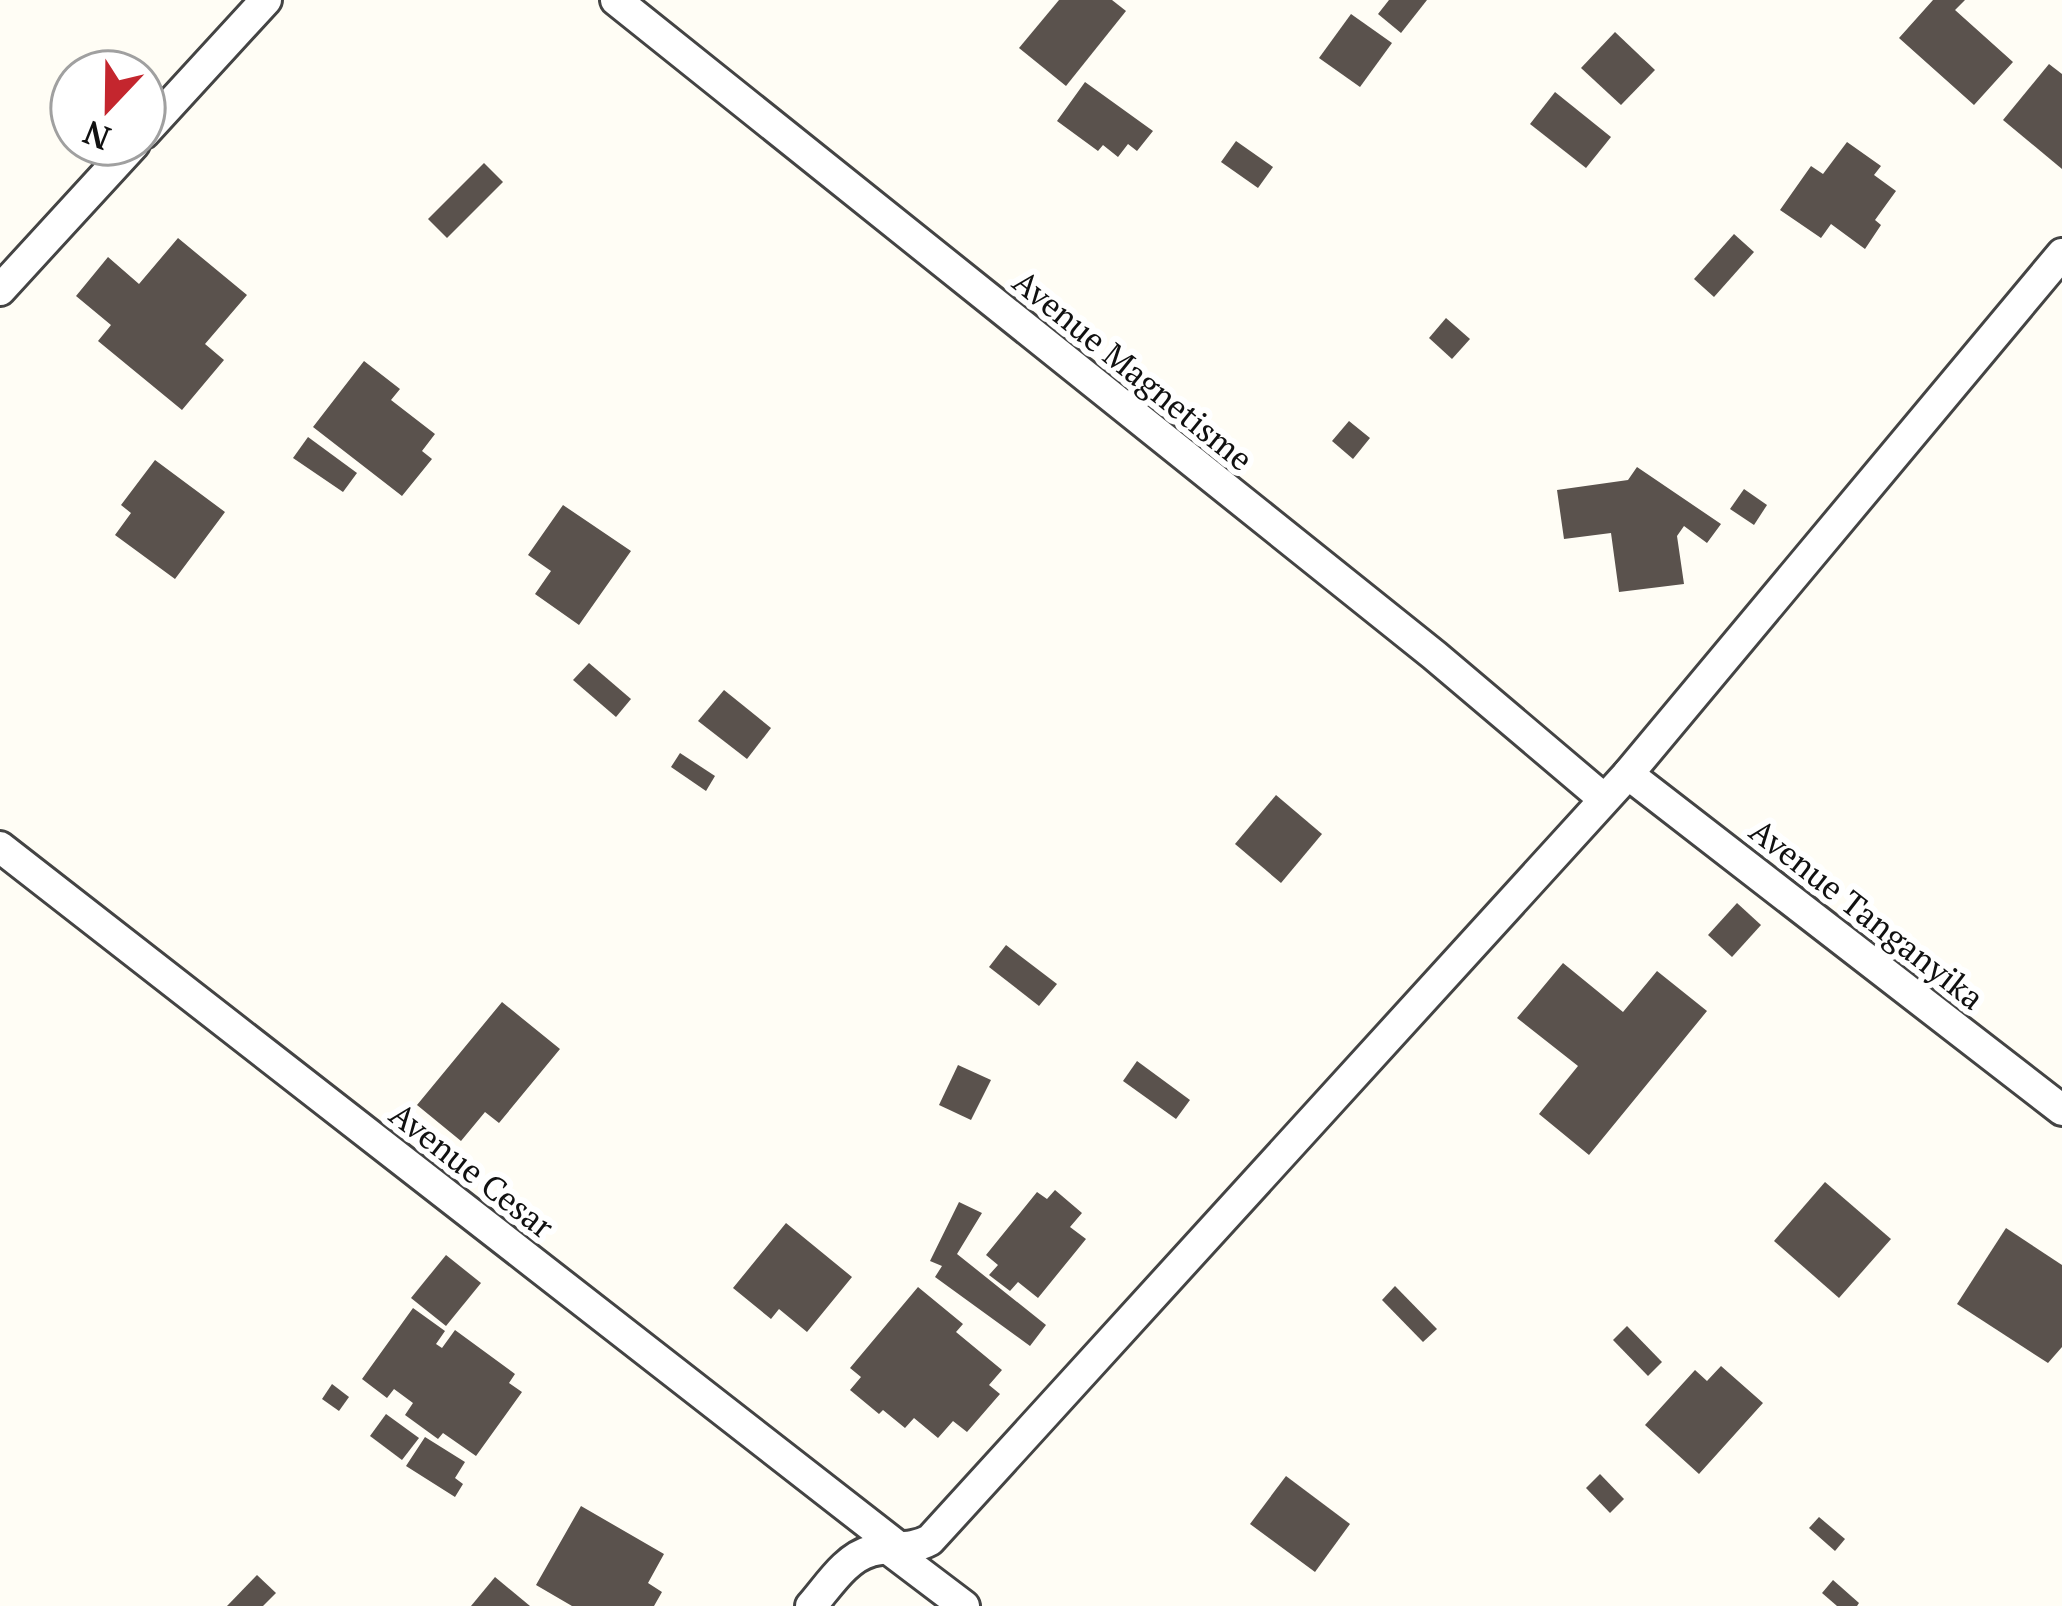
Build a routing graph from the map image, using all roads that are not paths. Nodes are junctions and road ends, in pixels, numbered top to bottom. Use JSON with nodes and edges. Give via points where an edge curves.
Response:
{"nodes":[{"id":1,"x":266,"y":0,"type":"edge"},
{"id":2,"x":616,"y":0,"type":"edge"},
{"id":3,"x":168,"y":108,"type":"edge"},
{"id":4,"x":112,"y":168,"type":"edge"},
{"id":5,"x":2062,"y":254,"type":"edge"},
{"id":6,"x":0,"y":290,"type":"edge"},
{"id":7,"x":1628,"y":774,"type":"junction"},
{"id":8,"x":1604,"y":799,"type":"junction"},
{"id":9,"x":0,"y":847,"type":"edge"},
{"id":10,"x":2062,"y":1110,"type":"edge"},
{"id":11,"x":896,"y":1549,"type":"junction"},
{"id":12,"x":811,"y":1606,"type":"edge"},
{"id":13,"x":964,"y":1606,"type":"edge"}],
"edges":[{"from":1,"to":3,"type":"street"},
{"from":2,"to":8,"type":"street","name":"Avenue Magnetisme"},
{"from":4,"to":6,"type":"street"},
{"from":5,"to":7,"type":"street"},
{"from":7,"to":8,"type":"street"},
{"from":7,"to":10,"type":"street","name":"Avenue Tanganyika"},
{"from":8,"to":11,"type":"street","via":[[930,1540]]},
{"from":9,"to":11,"type":"street","name":"Avenue Cesar"},
{"from":11,"to":12,"type":"street","via":[[852,1560]]},
{"from":11,"to":13,"type":"street","name":"Avenue Cesar"}]}
